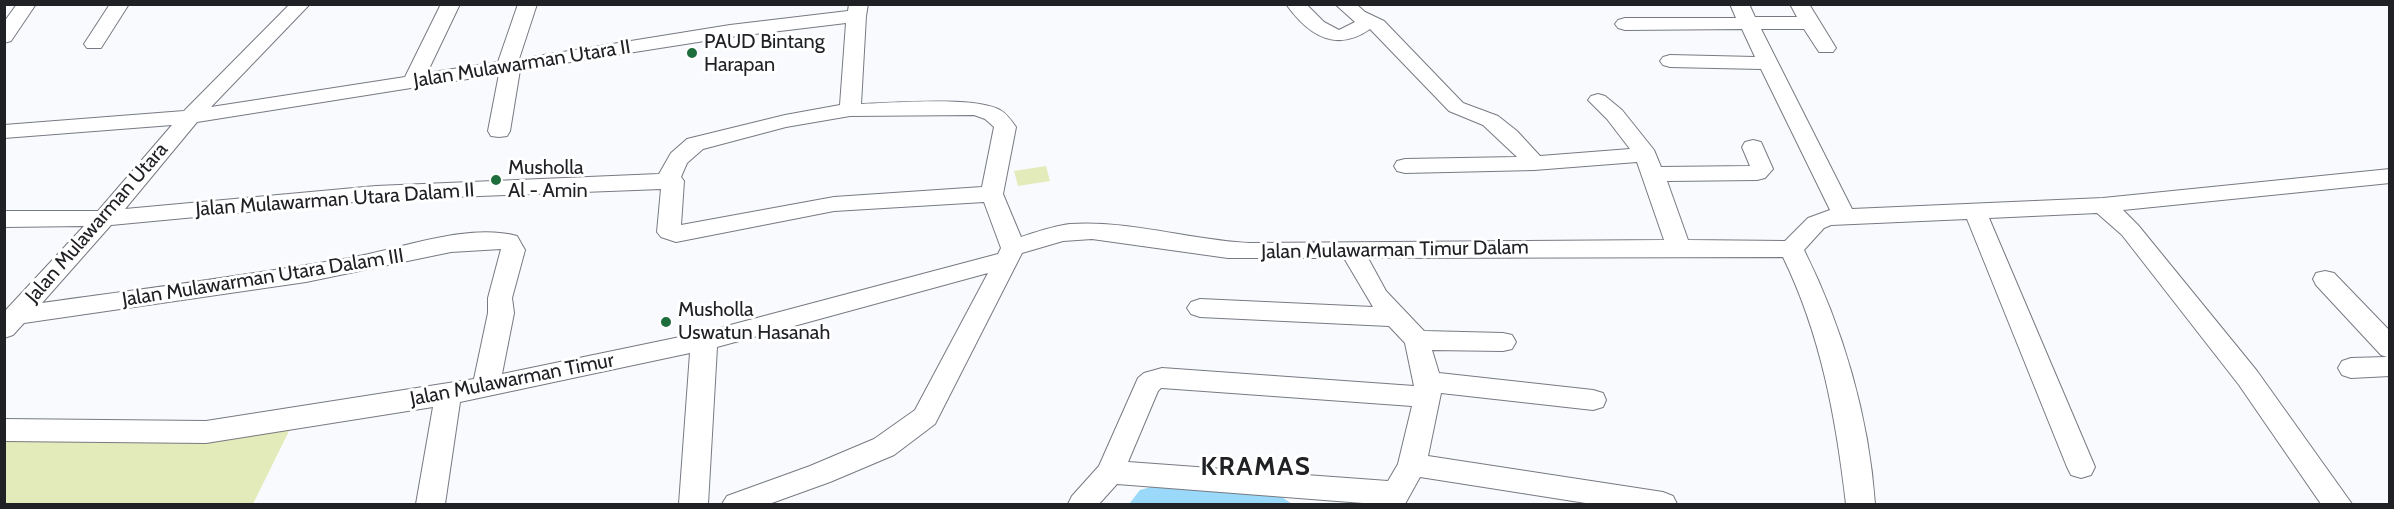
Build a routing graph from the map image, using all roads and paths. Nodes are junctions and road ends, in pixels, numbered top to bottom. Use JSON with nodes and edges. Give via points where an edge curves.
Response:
{"nodes":[{"id":1,"x":27,"y":4,"type":"edge"},
{"id":2,"x":120,"y":4,"type":"edge"},
{"id":3,"x":301,"y":4,"type":"edge"},
{"id":4,"x":451,"y":4,"type":"edge"},
{"id":5,"x":528,"y":4,"type":"edge"},
{"id":6,"x":1294,"y":4,"type":"edge"},
{"id":7,"x":1344,"y":4,"type":"edge"},
{"id":8,"x":1653,"y":4,"type":"edge"},
{"id":9,"x":1799,"y":4,"type":"edge"},
{"id":10,"x":857,"y":10,"type":"edge"},
{"id":11,"x":784,"y":14,"type":"edge"},
{"id":12,"x":1744,"y":14,"type":"edge"},
{"id":13,"x":1370,"y":21,"type":"junction"},
{"id":14,"x":1810,"y":22,"type":"junction"},
{"id":15,"x":1625,"y":24,"type":"dead end"},
{"id":16,"x":1661,"y":24,"type":"junction"},
{"id":17,"x":4,"y":37,"type":"edge"},
{"id":18,"x":94,"y":44,"type":"dead end"},
{"id":19,"x":1826,"y":48,"type":"dead end"},
{"id":20,"x":1670,"y":62,"type":"dead end"},
{"id":21,"x":1768,"y":63,"type":"junction"},
{"id":22,"x":508,"y":66,"type":"junction"},
{"id":23,"x":412,"y":81,"type":"junction"},
{"id":24,"x":1598,"y":100,"type":"dead end"},
{"id":25,"x":850,"y":110,"type":"junction"},
{"id":26,"x":190,"y":117,"type":"junction"},
{"id":27,"x":499,"y":131,"type":"dead end"},
{"id":28,"x":4,"y":132,"type":"edge"},
{"id":29,"x":1754,"y":147,"type":"dead end"},
{"id":30,"x":1534,"y":163,"type":"junction"},
{"id":31,"x":1650,"y":164,"type":"junction"},
{"id":32,"x":1405,"y":166,"type":"dead end"},
{"id":33,"x":2390,"y":176,"type":"edge"},
{"id":34,"x":673,"y":181,"type":"junction"},
{"id":35,"x":992,"y":194,"type":"junction"},
{"id":36,"x":2103,"y":205,"type":"junction"},
{"id":37,"x":1975,"y":211,"type":"junction"},
{"id":38,"x":1844,"y":216,"type":"junction"},
{"id":39,"x":105,"y":218,"type":"junction"},
{"id":40,"x":4,"y":219,"type":"edge"},
{"id":41,"x":1679,"y":248,"type":"junction"},
{"id":42,"x":1358,"y":249,"type":"junction"},
{"id":43,"x":1791,"y":249,"type":"junction"},
{"id":44,"x":1011,"y":253,"type":"junction"},
{"id":45,"x":2325,"y":279,"type":"dead end"},
{"id":46,"x":1200,"y":308,"type":"dead end"},
{"id":47,"x":1397,"y":317,"type":"junction"},
{"id":48,"x":10,"y":322,"type":"edge"},
{"id":49,"x":1417,"y":340,"type":"junction"},
{"id":50,"x":704,"y":341,"type":"junction"},
{"id":51,"x":1503,"y":342,"type":"dead end"},
{"id":52,"x":2390,"y":348,"type":"edge"},
{"id":53,"x":2390,"y":366,"type":"edge"},
{"id":54,"x":2351,"y":368,"type":"dead end"},
{"id":55,"x":486,"y":388,"type":"junction"},
{"id":56,"x":1427,"y":390,"type":"junction"},
{"id":57,"x":448,"y":395,"type":"junction"},
{"id":58,"x":1593,"y":400,"type":"dead end"},
{"id":59,"x":4,"y":430,"type":"edge"},
{"id":60,"x":1412,"y":465,"type":"junction"},
{"id":61,"x":2081,"y":467,"type":"dead end"},
{"id":62,"x":1110,"y":472,"type":"junction"},
{"id":63,"x":1394,"y":499,"type":"edge"},
{"id":64,"x":430,"y":504,"type":"edge"},
{"id":65,"x":694,"y":504,"type":"edge"},
{"id":66,"x":737,"y":504,"type":"edge"},
{"id":67,"x":1082,"y":504,"type":"edge"},
{"id":68,"x":1663,"y":504,"type":"edge"},
{"id":69,"x":1861,"y":504,"type":"edge"},
{"id":70,"x":2337,"y":504,"type":"edge"}],
"edges":[{"from":1,"to":17,"type":"street"},
{"from":2,"to":18,"type":"street"},
{"from":3,"to":26,"type":"street","name":"Jalan Mulawarman Utara"},
{"from":4,"to":23,"type":"street"},
{"from":5,"to":22,"type":"street"},
{"from":6,"to":13,"type":"street","via":[[1333,35],[1348,35]]},
{"from":7,"to":13,"type":"street"},
{"from":8,"to":16,"type":"street"},
{"from":9,"to":14,"type":"street"},
{"from":10,"to":11,"type":"street","name":"Jalan Mulawarman Utara II"},
{"from":10,"to":25,"type":"street"},
{"from":11,"to":22,"type":"street","name":"Jalan Mulawarman Utara II"},
{"from":12,"to":14,"type":"street"},
{"from":12,"to":16,"type":"street"},
{"from":12,"to":21,"type":"street"},
{"from":13,"to":30,"type":"street","via":[[1456,107],[1474,110],[1497,123]]},
{"from":14,"to":19,"type":"street"},
{"from":15,"to":16,"type":"street"},
{"from":20,"to":21,"type":"street"},
{"from":21,"to":38,"type":"street"},
{"from":22,"to":23,"type":"street","name":"Jalan Mulawarman Utara II"},
{"from":22,"to":27,"type":"street"},
{"from":23,"to":26,"type":"street","name":"Jalan Mulawarman Utara II"},
{"from":24,"to":31,"type":"street","via":[[1633,134]]},
{"from":25,"to":34,"type":"street","via":[[785,121],[695,144],[675,163],[670,177]]},
{"from":25,"to":35,"type":"street","via":[[974,109],[1000,118],[1005,127]]},
{"from":26,"to":28,"type":"street","name":"Jalan Mulawarman Utara II"},
{"from":26,"to":39,"type":"street","name":"Jalan Mulawarman Utara"},
{"from":29,"to":31,"type":"street","via":[[1762,169],[1757,173]]},
{"from":30,"to":31,"type":"street"},
{"from":30,"to":32,"type":"street"},
{"from":31,"to":41,"type":"street"},
{"from":33,"to":36,"type":"street"},
{"from":34,"to":35,"type":"street","via":[[670,234],[834,204]]},
{"from":34,"to":39,"type":"street","name":"Jalan Mulawarman Utara Dalam II","via":[[376,193]]},
{"from":35,"to":44,"type":"street"},
{"from":36,"to":37,"type":"street"},
{"from":36,"to":70,"type":"street","via":[[2130,230],[2248,378]]},
{"from":37,"to":38,"type":"street"},
{"from":37,"to":61,"type":"street"},
{"from":38,"to":43,"type":"street","via":[[1816,223]]},
{"from":39,"to":40,"type":"street","name":"Jalan Mulawarman Utara Dalam II"},
{"from":39,"to":48,"type":"street","name":"Jalan Mulawarman Utara"},
{"from":41,"to":42,"type":"street","name":"Jalan Mulawarman Timur Dalam"},
{"from":41,"to":43,"type":"street","name":"Jalan Mulawarman Timur Dalam"},
{"from":42,"to":44,"type":"street","name":"Jalan Mulawarman Timur Dalam","via":[[1247,251],[1067,232]]},
{"from":42,"to":47,"type":"street","via":[[1377,296]]},
{"from":43,"to":69,"type":"street","via":[[1808,279],[1825,324],[1850,421]]},
{"from":44,"to":50,"type":"street","name":"Jalan Mulawarman Timur"},
{"from":44,"to":66,"type":"street","via":[[925,417],[884,447]]},
{"from":45,"to":52,"type":"street"},
{"from":46,"to":47,"type":"street"},
{"from":47,"to":49,"type":"street"},
{"from":48,"to":55,"type":"street","name":"Jalan Mulawarman Utara Dalam III","via":[[496,240],[509,242],[513,250],[500,298],[501,313]]},
{"from":49,"to":51,"type":"street"},
{"from":49,"to":56,"type":"street"},
{"from":50,"to":55,"type":"street","name":"Jalan Mulawarman Timur"},
{"from":50,"to":65,"type":"street"},
{"from":53,"to":54,"type":"street"},
{"from":55,"to":57,"type":"street","name":"Jalan Mulawarman Timur"},
{"from":56,"to":58,"type":"street"},
{"from":56,"to":60,"type":"street"},
{"from":56,"to":62,"type":"street","via":[[1153,380],[1147,385]]},
{"from":57,"to":59,"type":"street","name":"Jalan Mulawarman Timur","via":[[206,432]]},
{"from":57,"to":64,"type":"street"},
{"from":60,"to":63,"type":"street"},
{"from":60,"to":68,"type":"street"},
{"from":62,"to":63,"type":"street"},
{"from":62,"to":67,"type":"street"}]}
